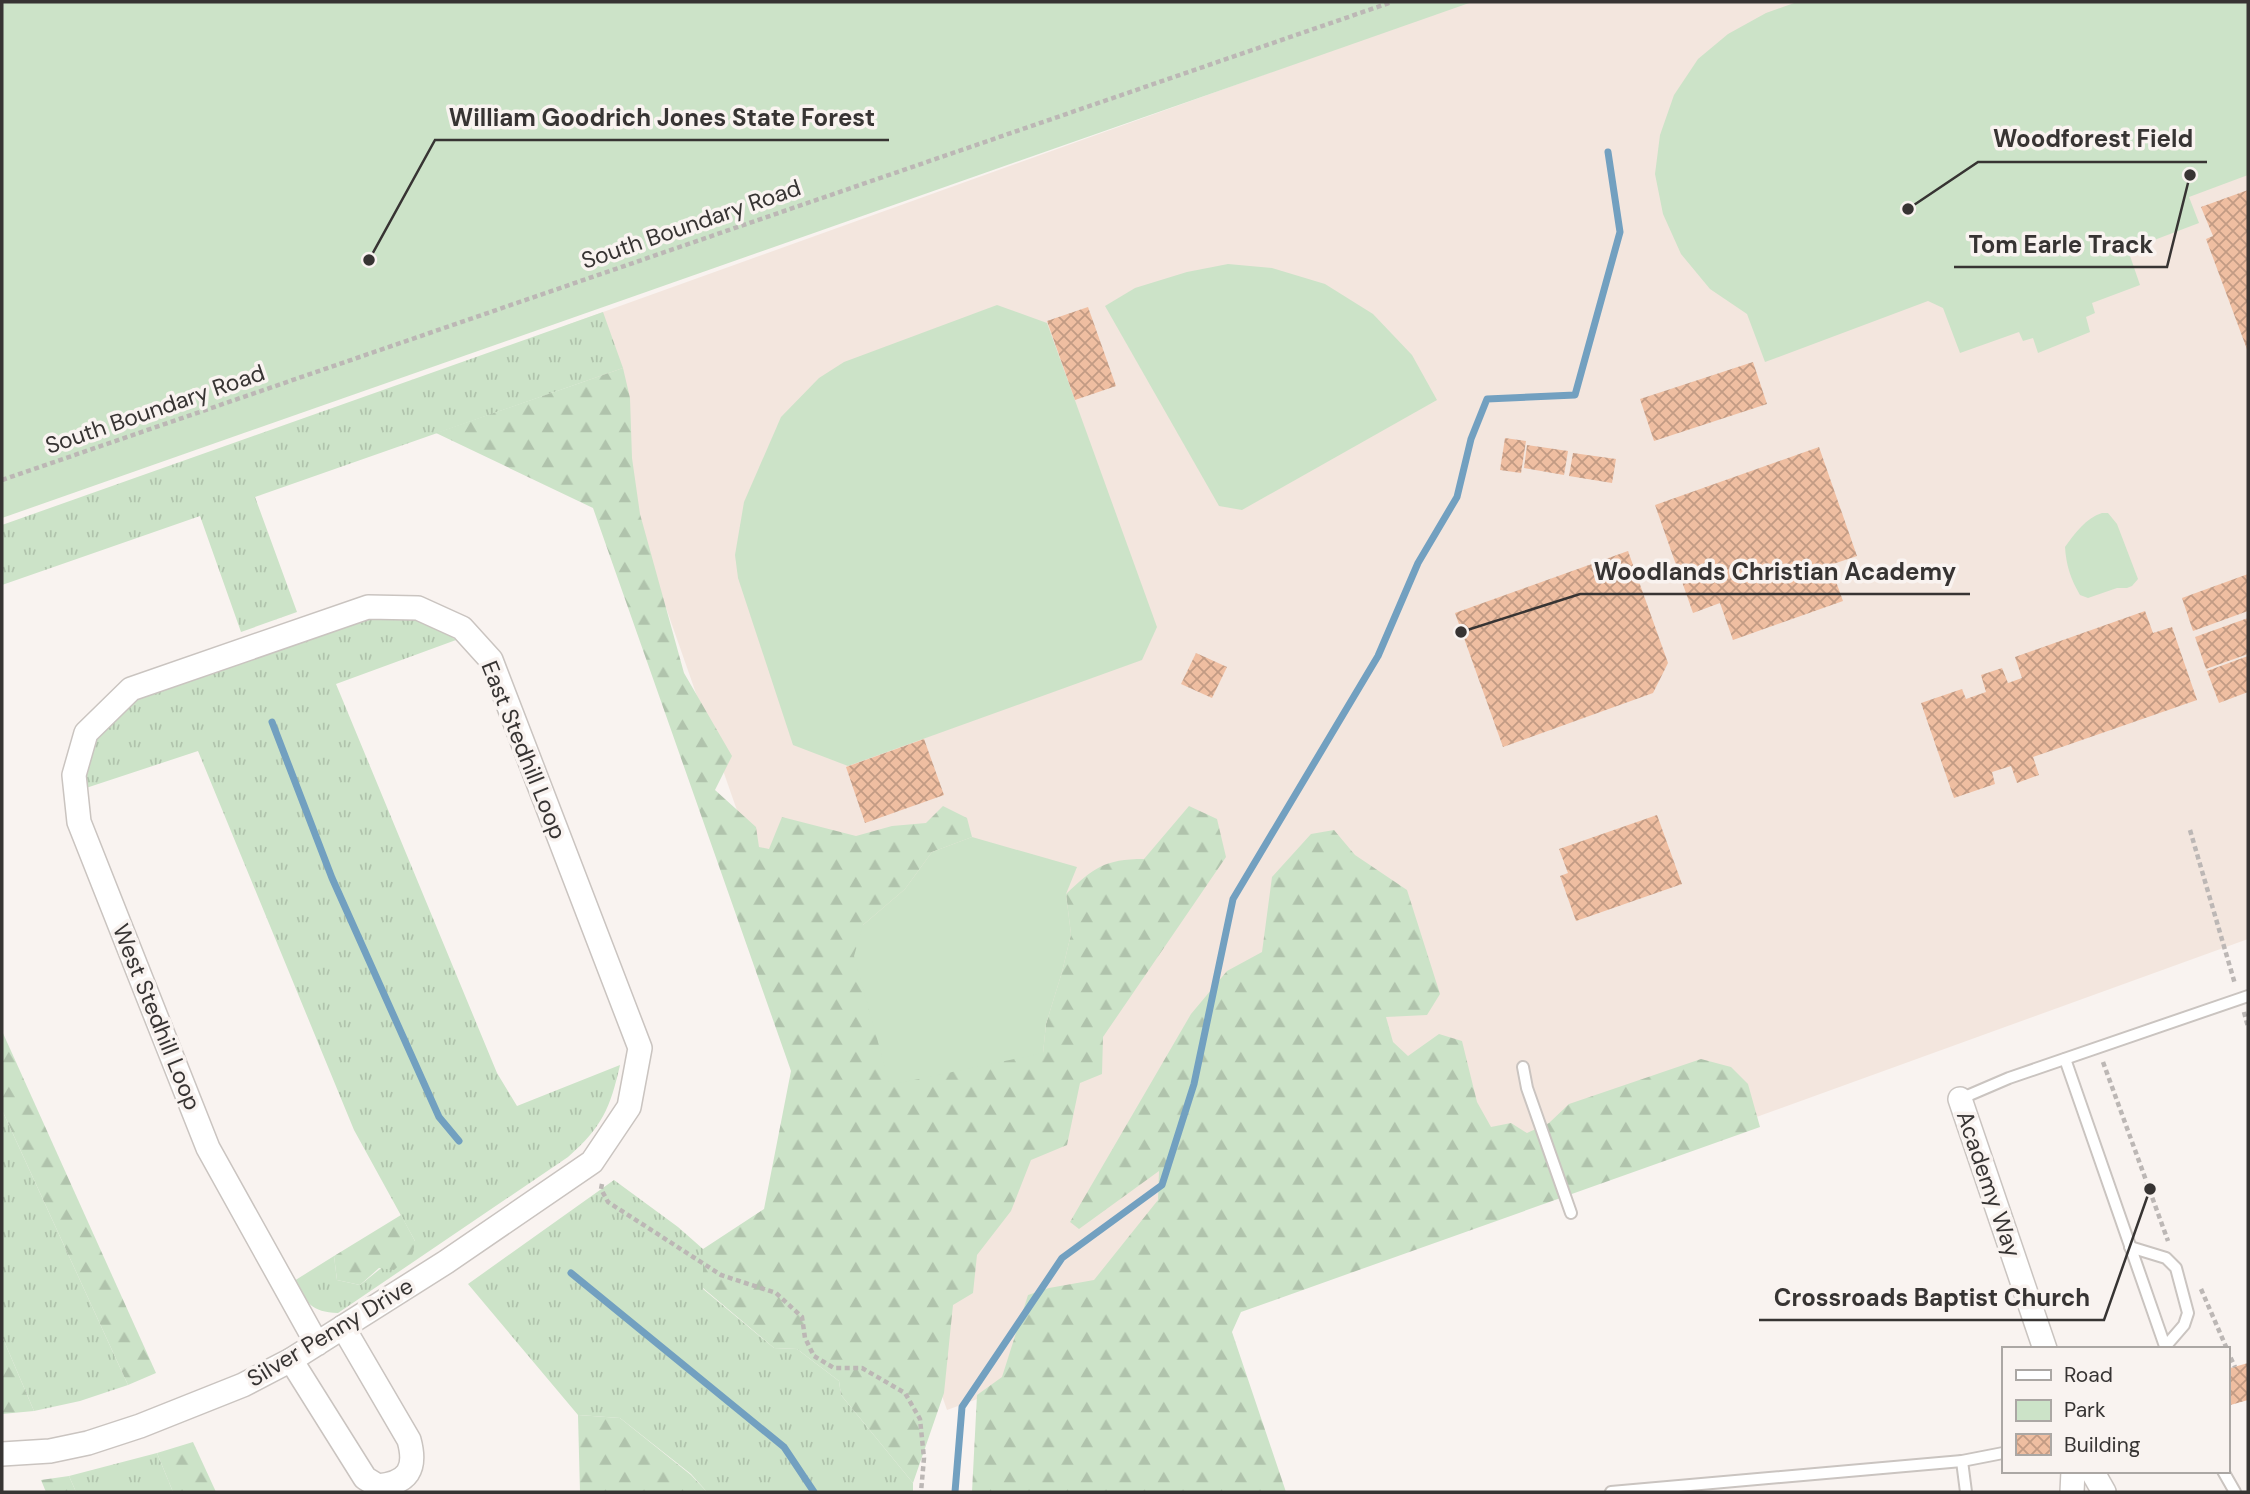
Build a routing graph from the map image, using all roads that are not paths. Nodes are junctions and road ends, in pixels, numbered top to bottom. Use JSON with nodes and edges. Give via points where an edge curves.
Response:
{"nodes":[{"id":1,"x":131,"y":689,"type":"joint"},
{"id":2,"x":2244,"y":997,"type":"edge"},
{"id":3,"x":2065,"y":1059,"type":"junction"},
{"id":4,"x":1523,"y":1067,"type":"dead end"},
{"id":5,"x":1960,"y":1099,"type":"joint"},
{"id":6,"x":592,"y":1162,"type":"joint"},
{"id":7,"x":1571,"y":1213,"type":"dead end"},
{"id":8,"x":2130,"y":1247,"type":"junction"},
{"id":9,"x":343,"y":1327,"type":"junction"},
{"id":10,"x":317,"y":1344,"type":"junction"},
{"id":11,"x":2044,"y":1347,"type":"edge"},
{"id":12,"x":2165,"y":1347,"type":"edge"},
{"id":13,"x":2166,"y":1347,"type":"edge"},
{"id":14,"x":291,"y":1360,"type":"junction"},
{"id":15,"x":2002,"y":1453,"type":"edge"},
{"id":16,"x":2,"y":1454,"type":"edge"},
{"id":17,"x":1962,"y":1461,"type":"junction"},
{"id":18,"x":2073,"y":1473,"type":"edge"},
{"id":19,"x":2093,"y":1473,"type":"edge"},
{"id":20,"x":2224,"y":1473,"type":"edge"},
{"id":21,"x":1612,"y":1492,"type":"edge"},
{"id":22,"x":1966,"y":1492,"type":"edge"},
{"id":23,"x":2072,"y":1492,"type":"edge"},
{"id":24,"x":2104,"y":1492,"type":"edge"},
{"id":25,"x":2235,"y":1492,"type":"edge"}],
"edges":[{"from":1,"to":6,"type":"street","name":"East Stedhill Loop","via":[[369,607],[418,608],[463,628],[491,660],[640,1048],[629,1107]]},
{"from":1,"to":10,"type":"street","name":"West Stedhill Loop","via":[[86,733],[74,775],[79,822],[208,1148]]},
{"from":2,"to":3,"type":"lane"},
{"from":3,"to":5,"type":"lane"},
{"from":3,"to":8,"type":"lane"},
{"from":4,"to":7,"type":"lane"},
{"from":5,"to":11,"type":"street","name":"Academy Way"},
{"from":6,"to":9,"type":"street","name":"Silver Penny Drive"},
{"from":8,"to":12,"type":"lane"},
{"from":8,"to":13,"type":"lane","via":[[2166,1258],[2176,1268],[2188,1313]]},
{"from":9,"to":10,"type":"street","name":"Silver Penny Drive"},
{"from":9,"to":14,"type":"street","via":[[409,1440],[413,1456],[409,1472],[399,1482],[378,1486],[365,1478]]},
{"from":10,"to":14,"type":"street","name":"Silver Penny Drive"},
{"from":14,"to":16,"type":"street","name":"Silver Penny Drive","via":[[243,1385],[88,1443]]},
{"from":15,"to":17,"type":"lane"},
{"from":17,"to":21,"type":"lane"},
{"from":17,"to":22,"type":"lane"},
{"from":18,"to":23,"type":"street"},
{"from":19,"to":24,"type":"street"},
{"from":20,"to":25,"type":"lane"}]}
